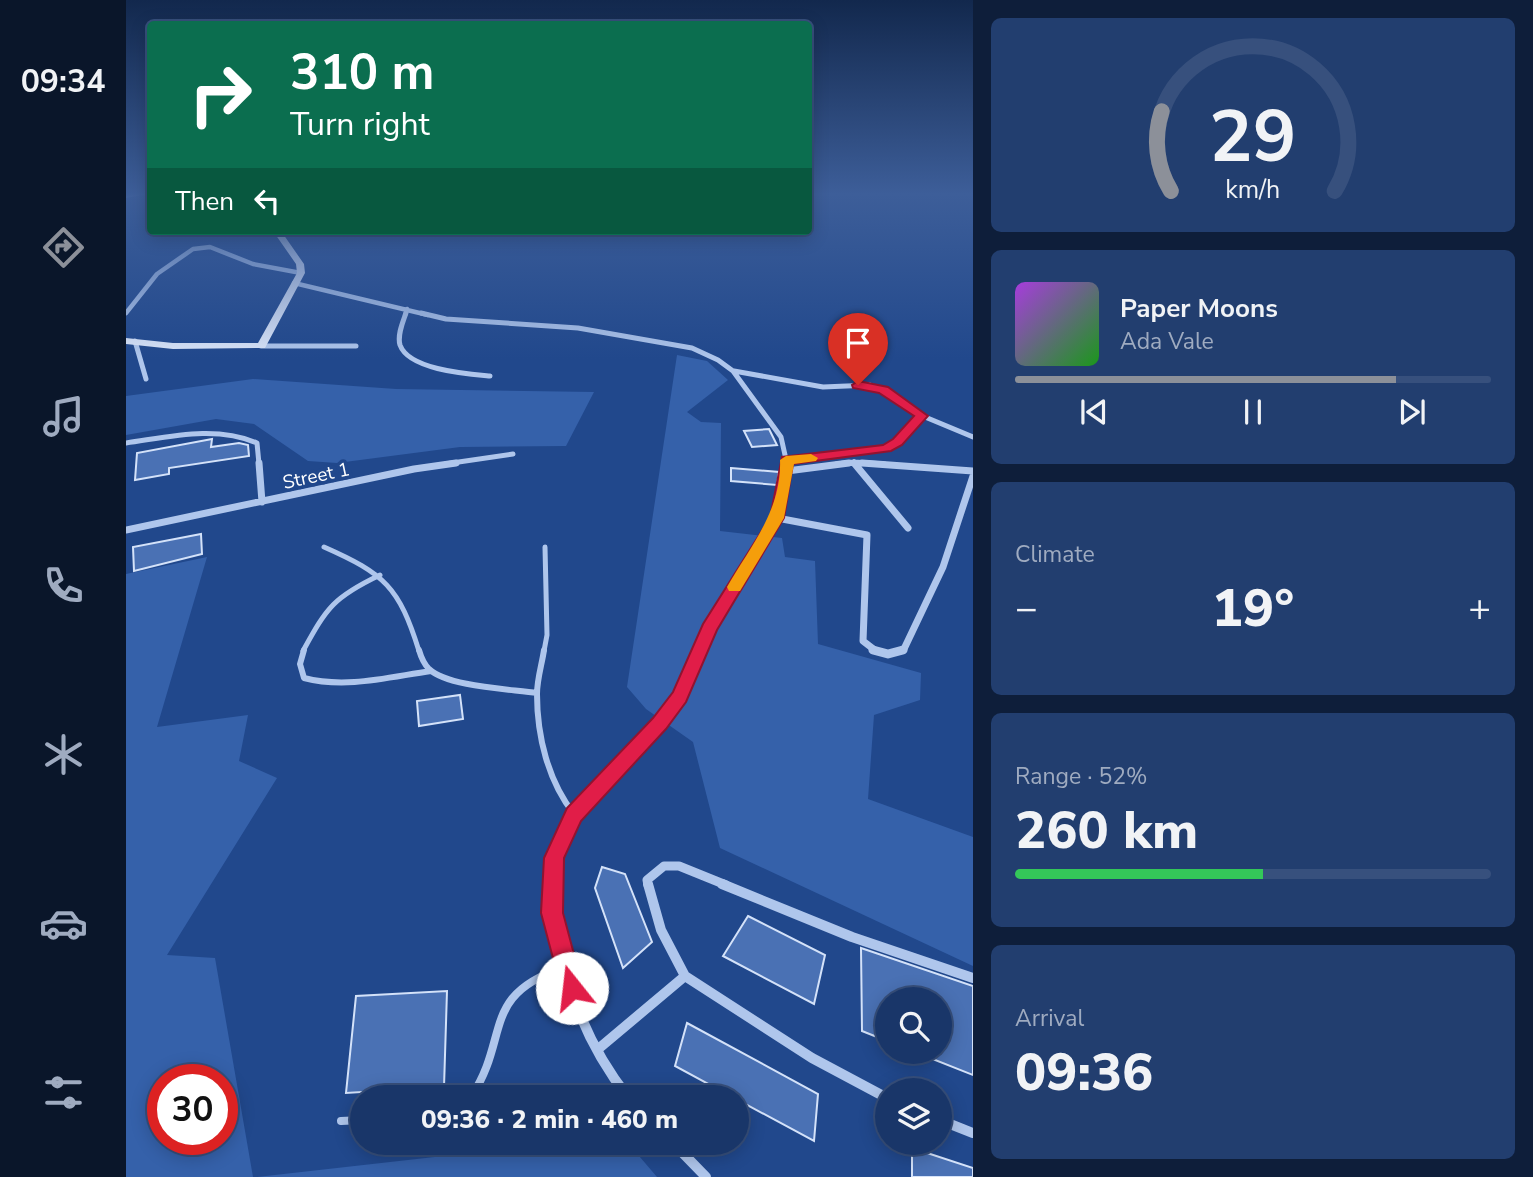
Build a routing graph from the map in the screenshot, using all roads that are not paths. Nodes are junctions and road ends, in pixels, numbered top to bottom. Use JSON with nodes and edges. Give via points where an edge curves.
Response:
{"nodes":[{"id":1,"x":194,"y":249,"type":"edge"},
{"id":2,"x":215,"y":249,"type":"edge"},
{"id":3,"x":289,"y":249,"type":"edge"},
{"id":4,"x":301,"y":273,"type":"junction"},
{"id":5,"x":295,"y":284,"type":"junction"},
{"id":6,"x":407,"y":309,"type":"junction"},
{"id":7,"x":126,"y":313,"type":"edge"},
{"id":8,"x":131,"y":341,"type":"edge"},
{"id":9,"x":261,"y":346,"type":"junction"},
{"id":10,"x":356,"y":346,"type":"dead end"},
{"id":11,"x":733,"y":371,"type":"junction"},
{"id":12,"x":490,"y":376,"type":"dead end"},
{"id":13,"x":146,"y":379,"type":"dead end"},
{"id":14,"x":921,"y":416,"type":"junction"},
{"id":15,"x":973,"y":437,"type":"edge"},
{"id":16,"x":126,"y":443,"type":"edge"},
{"id":17,"x":513,"y":454,"type":"dead end"},
{"id":18,"x":786,"y":460,"type":"junction"},
{"id":19,"x":855,"y":462,"type":"junction"},
{"id":20,"x":787,"y":471,"type":"junction"},
{"id":21,"x":972,"y":478,"type":"edge"},
{"id":22,"x":262,"y":502,"type":"junction"},
{"id":23,"x":777,"y":518,"type":"junction"},
{"id":24,"x":908,"y":528,"type":"dead end"},
{"id":25,"x":126,"y":530,"type":"edge"},
{"id":26,"x":324,"y":547,"type":"dead end"},
{"id":27,"x":545,"y":547,"type":"dead end"},
{"id":28,"x":380,"y":575,"type":"junction"},
{"id":29,"x":431,"y":671,"type":"junction"},
{"id":30,"x":537,"y":693,"type":"junction"},
{"id":31,"x":574,"y":814,"type":"junction"},
{"id":32,"x":565,"y":967,"type":"junction"},
{"id":33,"x":685,"y":976,"type":"junction"},
{"id":34,"x":973,"y":978,"type":"edge"},
{"id":35,"x":597,"y":1049,"type":"junction"},
{"id":36,"x":479,"y":1085,"type":"edge"},
{"id":37,"x":620,"y":1085,"type":"edge"},
{"id":38,"x":875,"y":1092,"type":"edge"},
{"id":39,"x":350,"y":1120,"type":"edge"},
{"id":40,"x":341,"y":1121,"type":"dead end"},
{"id":41,"x":952,"y":1125,"type":"edge"},
{"id":42,"x":973,"y":1133,"type":"edge"},
{"id":43,"x":685,"y":1155,"type":"edge"},
{"id":44,"x":706,"y":1177,"type":"edge"}],
"edges":[{"from":1,"to":7,"type":"street","via":[[157,274]]},
{"from":2,"to":4,"type":"street","via":[[253,264]]},
{"from":3,"to":4,"type":"street"},
{"from":4,"to":5,"type":"street"},
{"from":5,"to":6,"type":"street"},
{"from":5,"to":9,"type":"street"},
{"from":6,"to":11,"type":"street","via":[[446,319],[540,325],[692,348]]},
{"from":6,"to":12,"type":"street","via":[[400,336],[408,355],[436,369]]},
{"from":8,"to":9,"type":"street"},
{"from":8,"to":13,"type":"street"},
{"from":9,"to":10,"type":"street"},
{"from":11,"to":14,"type":"street","via":[[823,387],[870,385]]},
{"from":11,"to":18,"type":"street","via":[[781,437]]},
{"from":14,"to":15,"type":"street"},
{"from":14,"to":18,"type":"street","via":[[887,449]]},
{"from":16,"to":22,"type":"street","via":[[219,433],[244,435],[257,443]]},
{"from":17,"to":22,"type":"street","name":"Street 1"},
{"from":18,"to":20,"type":"street"},
{"from":19,"to":20,"type":"street"},
{"from":19,"to":21,"type":"street"},
{"from":19,"to":24,"type":"street"},
{"from":20,"to":23,"type":"street"},
{"from":21,"to":23,"type":"street","via":[[943,567],[898,653],[876,652],[863,641],[867,536]]},
{"from":22,"to":25,"type":"street","name":"Street 1"},
{"from":23,"to":31,"type":"street","via":[[709,628],[680,696]]},
{"from":26,"to":28,"type":"lane"},
{"from":27,"to":30,"type":"lane","via":[[547,635]]},
{"from":28,"to":29,"type":"lane","via":[[392,585]]},
{"from":28,"to":29,"type":"lane","via":[[346,591],[322,616],[302,654],[304,678],[337,682]]},
{"from":29,"to":30,"type":"lane"},
{"from":30,"to":31,"type":"lane","via":[[546,758],[559,795]]},
{"from":31,"to":32,"type":"street","via":[[554,858],[552,913]]},
{"from":32,"to":35,"type":"street","via":[[585,1030]]},
{"from":32,"to":36,"type":"lane","via":[[537,976],[514,993],[501,1017]]},
{"from":33,"to":34,"type":"street","via":[[672,956],[649,896],[647,880],[664,866],[679,866],[852,937]]},
{"from":33,"to":35,"type":"street"},
{"from":33,"to":38,"type":"street","via":[[812,1058]]},
{"from":35,"to":37,"type":"street"},
{"from":39,"to":40,"type":"lane"},
{"from":41,"to":42,"type":"street"},
{"from":43,"to":44,"type":"street"}]}
